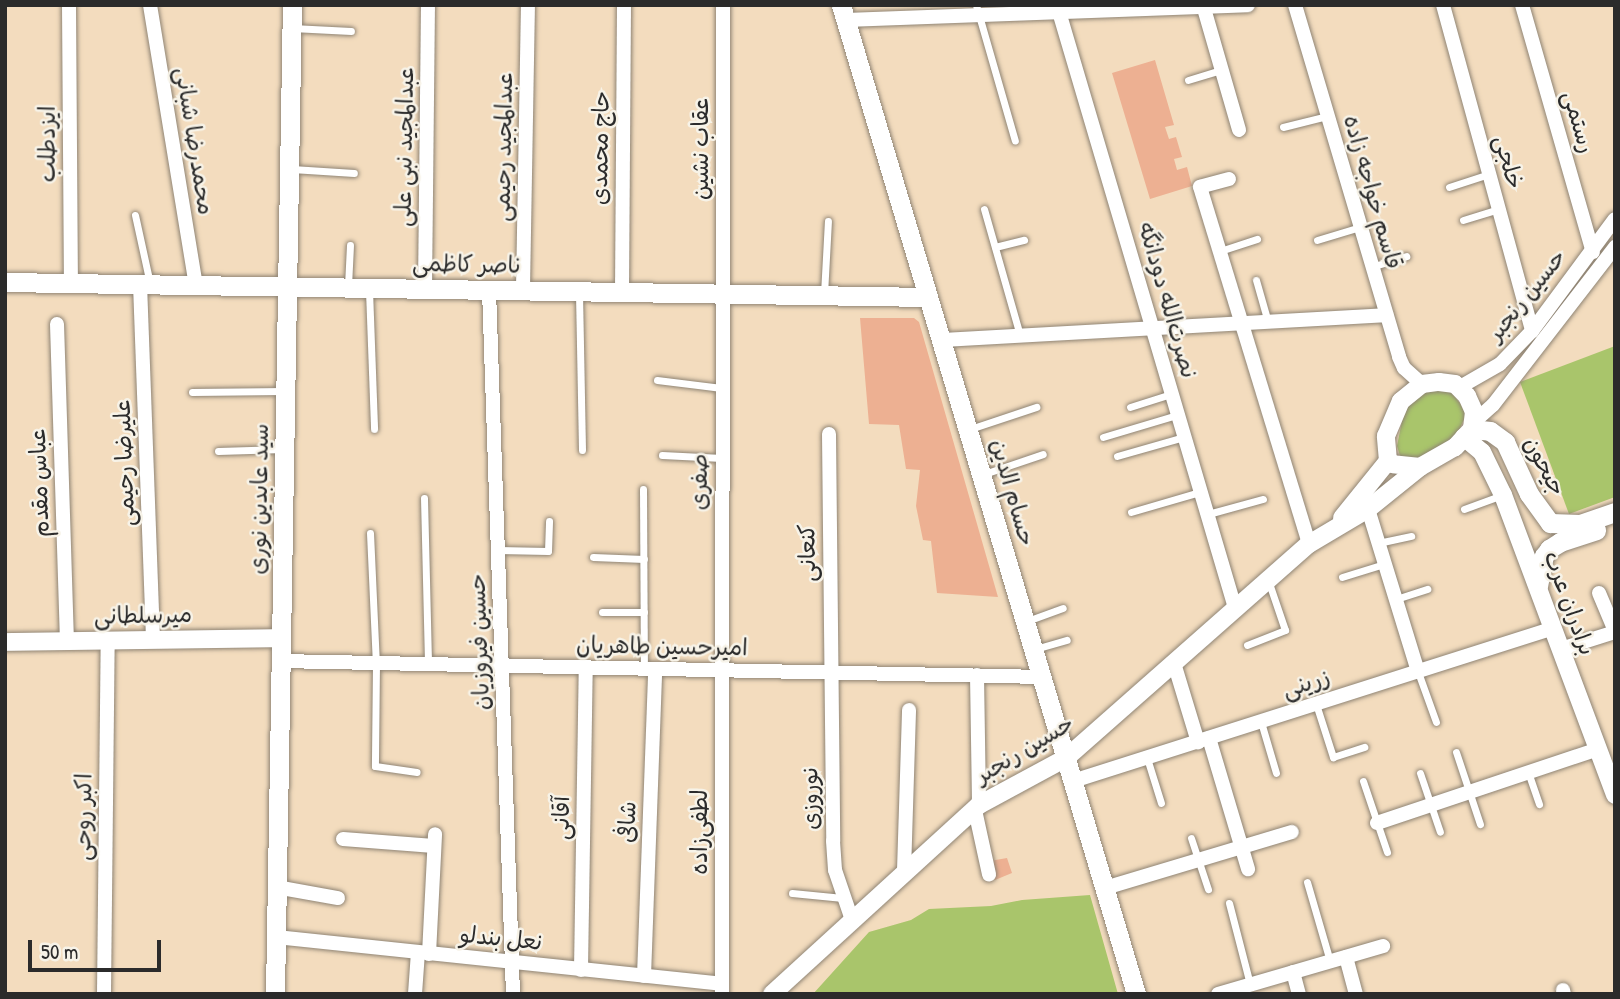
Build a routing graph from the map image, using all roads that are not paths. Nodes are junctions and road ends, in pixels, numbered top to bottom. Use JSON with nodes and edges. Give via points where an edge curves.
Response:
{"nodes":[{"id":1,"x":69,"y":5,"type":"edge"},
{"id":2,"x":150,"y":5,"type":"edge"},
{"id":3,"x":292,"y":5,"type":"edge"},
{"id":4,"x":428,"y":5,"type":"edge"},
{"id":5,"x":528,"y":5,"type":"edge"},
{"id":6,"x":624,"y":5,"type":"edge"},
{"id":7,"x":723,"y":5,"type":"edge"},
{"id":8,"x":1248,"y":5,"type":"edge"},
{"id":9,"x":1295,"y":5,"type":"edge"},
{"id":10,"x":1443,"y":5,"type":"edge"},
{"id":11,"x":1522,"y":5,"type":"edge"},
{"id":12,"x":1203,"y":6,"type":"edge"},
{"id":13,"x":1058,"y":9,"type":"edge"},
{"id":14,"x":978,"y":10,"type":"edge"},
{"id":15,"x":844,"y":13,"type":"edge"},
{"id":16,"x":291,"y":28,"type":"junction"},
{"id":17,"x":351,"y":31,"type":"dead end"},
{"id":18,"x":1222,"y":70,"type":"junction"},
{"id":19,"x":1188,"y":80,"type":"dead end"},
{"id":20,"x":1327,"y":116,"type":"junction"},
{"id":21,"x":1283,"y":127,"type":"dead end"},
{"id":22,"x":1239,"y":130,"type":"dead end"},
{"id":23,"x":1015,"y":141,"type":"dead end"},
{"id":24,"x":289,"y":169,"type":"junction"},
{"id":25,"x":354,"y":173,"type":"dead end"},
{"id":26,"x":1489,"y":174,"type":"junction"},
{"id":27,"x":1229,"y":179,"type":"dead end"},
{"id":28,"x":1449,"y":187,"type":"dead end"},
{"id":29,"x":984,"y":209,"type":"dead end"},
{"id":30,"x":1499,"y":209,"type":"junction"},
{"id":31,"x":135,"y":215,"type":"dead end"},
{"id":32,"x":1615,"y":219,"type":"edge"},
{"id":33,"x":1463,"y":220,"type":"dead end"},
{"id":34,"x":828,"y":221,"type":"dead end"},
{"id":35,"x":1360,"y":227,"type":"junction"},
{"id":36,"x":1257,"y":239,"type":"dead end"},
{"id":37,"x":1024,"y":240,"type":"dead end"},
{"id":38,"x":1317,"y":240,"type":"dead end"},
{"id":39,"x":350,"y":245,"type":"dead end"},
{"id":40,"x":995,"y":247,"type":"junction"},
{"id":41,"x":1615,"y":247,"type":"edge"},
{"id":42,"x":1220,"y":251,"type":"junction"},
{"id":43,"x":1592,"y":252,"type":"junction"},
{"id":44,"x":1406,"y":256,"type":"dead end"},
{"id":45,"x":1371,"y":267,"type":"junction"},
{"id":46,"x":1256,"y":280,"type":"dead end"},
{"id":47,"x":5,"y":282,"type":"edge"},
{"id":48,"x":71,"y":283,"type":"junction"},
{"id":49,"x":145,"y":284,"type":"junction"},
{"id":50,"x":196,"y":285,"type":"junction"},
{"id":51,"x":287,"y":287,"type":"junction"},
{"id":52,"x":348,"y":287,"type":"junction"},
{"id":53,"x":369,"y":288,"type":"junction"},
{"id":54,"x":425,"y":289,"type":"junction"},
{"id":55,"x":523,"y":289,"type":"junction"},
{"id":56,"x":489,"y":290,"type":"junction"},
{"id":57,"x":579,"y":291,"type":"junction"},
{"id":58,"x":622,"y":292,"type":"junction"},
{"id":59,"x":722,"y":293,"type":"junction"},
{"id":60,"x":824,"y":295,"type":"junction"},
{"id":61,"x":928,"y":297,"type":"junction"},
{"id":62,"x":1385,"y":315,"type":"junction"},
{"id":63,"x":1268,"y":322,"type":"junction"},
{"id":64,"x":1242,"y":323,"type":"junction"},
{"id":65,"x":57,"y":324,"type":"dead end"},
{"id":66,"x":1153,"y":328,"type":"junction"},
{"id":67,"x":1532,"y":331,"type":"junction"},
{"id":68,"x":1020,"y":335,"type":"junction"},
{"id":69,"x":941,"y":340,"type":"junction"},
{"id":70,"x":657,"y":380,"type":"dead end"},
{"id":71,"x":1422,"y":384,"type":"junction"},
{"id":72,"x":1460,"y":387,"type":"junction"},
{"id":73,"x":722,"y":388,"type":"junction"},
{"id":74,"x":285,"y":391,"type":"junction"},
{"id":75,"x":192,"y":392,"type":"dead end"},
{"id":76,"x":1172,"y":394,"type":"junction"},
{"id":77,"x":1036,"y":407,"type":"dead end"},
{"id":78,"x":1130,"y":407,"type":"dead end"},
{"id":79,"x":1178,"y":415,"type":"junction"},
{"id":80,"x":374,"y":429,"type":"dead end"},
{"id":81,"x":969,"y":429,"type":"junction"},
{"id":82,"x":1470,"y":429,"type":"junction"},
{"id":83,"x":828,"y":434,"type":"dead end"},
{"id":84,"x":1102,"y":437,"type":"dead end"},
{"id":85,"x":1185,"y":437,"type":"junction"},
{"id":86,"x":284,"y":449,"type":"junction"},
{"id":87,"x":582,"y":450,"type":"dead end"},
{"id":88,"x":218,"y":451,"type":"dead end"},
{"id":89,"x":1043,"y":454,"type":"dead end"},
{"id":90,"x":663,"y":455,"type":"dead end"},
{"id":91,"x":1117,"y":456,"type":"dead end"},
{"id":92,"x":722,"y":458,"type":"junction"},
{"id":93,"x":1388,"y":461,"type":"junction"},
{"id":94,"x":1420,"y":467,"type":"junction"},
{"id":95,"x":982,"y":475,"type":"junction"},
{"id":96,"x":643,"y":489,"type":"dead end"},
{"id":97,"x":1201,"y":492,"type":"junction"},
{"id":98,"x":1503,"y":495,"type":"junction"},
{"id":99,"x":424,"y":498,"type":"dead end"},
{"id":100,"x":1263,"y":499,"type":"dead end"},
{"id":101,"x":1368,"y":509,"type":"junction"},
{"id":102,"x":1464,"y":509,"type":"dead end"},
{"id":103,"x":1131,"y":512,"type":"dead end"},
{"id":104,"x":1615,"y":512,"type":"edge"},
{"id":105,"x":1208,"y":514,"type":"junction"},
{"id":106,"x":549,"y":521,"type":"dead end"},
{"id":107,"x":1615,"y":524,"type":"edge"},
{"id":108,"x":1337,"y":525,"type":"junction"},
{"id":109,"x":370,"y":533,"type":"dead end"},
{"id":110,"x":1411,"y":536,"type":"dead end"},
{"id":111,"x":1378,"y":543,"type":"junction"},
{"id":112,"x":1309,"y":544,"type":"junction"},
{"id":113,"x":498,"y":550,"type":"junction"},
{"id":114,"x":593,"y":557,"type":"dead end"},
{"id":115,"x":644,"y":559,"type":"junction"},
{"id":116,"x":1385,"y":564,"type":"junction"},
{"id":117,"x":1342,"y":577,"type":"dead end"},
{"id":118,"x":1267,"y":579,"type":"junction"},
{"id":119,"x":1538,"y":586,"type":"junction"},
{"id":120,"x":1427,"y":589,"type":"dead end"},
{"id":121,"x":1599,"y":593,"type":"dead end"},
{"id":122,"x":1396,"y":599,"type":"junction"},
{"id":123,"x":1063,"y":608,"type":"dead end"},
{"id":124,"x":1235,"y":608,"type":"junction"},
{"id":125,"x":602,"y":612,"type":"dead end"},
{"id":126,"x":644,"y":612,"type":"junction"},
{"id":127,"x":1026,"y":621,"type":"junction"},
{"id":128,"x":1554,"y":628,"type":"junction"},
{"id":129,"x":1615,"y":632,"type":"edge"},
{"id":130,"x":281,"y":638,"type":"junction"},
{"id":131,"x":153,"y":639,"type":"junction"},
{"id":132,"x":108,"y":640,"type":"junction"},
{"id":133,"x":1068,"y":640,"type":"dead end"},
{"id":134,"x":67,"y":641,"type":"junction"},
{"id":135,"x":5,"y":642,"type":"edge"},
{"id":136,"x":1247,"y":645,"type":"dead end"},
{"id":137,"x":1034,"y":649,"type":"junction"},
{"id":138,"x":1561,"y":649,"type":"junction"},
{"id":139,"x":280,"y":661,"type":"junction"},
{"id":140,"x":376,"y":663,"type":"junction"},
{"id":141,"x":1174,"y":663,"type":"junction"},
{"id":142,"x":428,"y":664,"type":"junction"},
{"id":143,"x":502,"y":666,"type":"junction"},
{"id":144,"x":586,"y":667,"type":"junction"},
{"id":145,"x":650,"y":669,"type":"junction"},
{"id":146,"x":722,"y":670,"type":"junction"},
{"id":147,"x":1418,"y":672,"type":"junction"},
{"id":148,"x":831,"y":673,"type":"junction"},
{"id":149,"x":978,"y":675,"type":"junction"},
{"id":150,"x":1042,"y":677,"type":"junction"},
{"id":151,"x":1316,"y":704,"type":"junction"},
{"id":152,"x":909,"y":710,"type":"dead end"},
{"id":153,"x":1261,"y":722,"type":"junction"},
{"id":154,"x":1436,"y":722,"type":"dead end"},
{"id":155,"x":1203,"y":740,"type":"junction"},
{"id":156,"x":1364,"y":747,"type":"dead end"},
{"id":157,"x":1598,"y":749,"type":"junction"},
{"id":158,"x":1456,"y":752,"type":"dead end"},
{"id":159,"x":1066,"y":758,"type":"junction"},
{"id":160,"x":1147,"y":758,"type":"junction"},
{"id":161,"x":1611,"y":770,"type":"edge"},
{"id":162,"x":417,"y":772,"type":"dead end"},
{"id":163,"x":1528,"y":772,"type":"junction"},
{"id":164,"x":1276,"y":773,"type":"dead end"},
{"id":165,"x":1420,"y":773,"type":"dead end"},
{"id":166,"x":1073,"y":781,"type":"junction"},
{"id":167,"x":1363,"y":781,"type":"dead end"},
{"id":168,"x":1470,"y":792,"type":"junction"},
{"id":169,"x":1615,"y":795,"type":"edge"},
{"id":170,"x":1161,"y":803,"type":"dead end"},
{"id":171,"x":1539,"y":804,"type":"dead end"},
{"id":172,"x":1431,"y":805,"type":"junction"},
{"id":173,"x":977,"y":807,"type":"junction"},
{"id":174,"x":1377,"y":823,"type":"junction"},
{"id":175,"x":1480,"y":824,"type":"dead end"},
{"id":176,"x":1292,"y":832,"type":"dead end"},
{"id":177,"x":1440,"y":832,"type":"dead end"},
{"id":178,"x":1191,"y":838,"type":"dead end"},
{"id":179,"x":343,"y":839,"type":"dead end"},
{"id":180,"x":1240,"y":847,"type":"junction"},
{"id":181,"x":1387,"y":852,"type":"dead end"},
{"id":182,"x":1199,"y":860,"type":"junction"},
{"id":183,"x":1248,"y":869,"type":"dead end"},
{"id":184,"x":904,"y":871,"type":"junction"},
{"id":185,"x":989,"y":874,"type":"dead end"},
{"id":186,"x":1307,"y":883,"type":"dead end"},
{"id":187,"x":276,"y":887,"type":"junction"},
{"id":188,"x":1105,"y":888,"type":"junction"},
{"id":189,"x":1208,"y":889,"type":"dead end"},
{"id":190,"x":792,"y":894,"type":"dead end"},
{"id":191,"x":338,"y":898,"type":"dead end"},
{"id":192,"x":843,"y":898,"type":"junction"},
{"id":193,"x":1229,"y":903,"type":"dead end"},
{"id":194,"x":852,"y":920,"type":"junction"},
{"id":195,"x":276,"y":937,"type":"junction"},
{"id":196,"x":1383,"y":946,"type":"dead end"},
{"id":197,"x":424,"y":953,"type":"junction"},
{"id":198,"x":1346,"y":957,"type":"junction"},
{"id":199,"x":1330,"y":961,"type":"junction"},
{"id":200,"x":512,"y":962,"type":"junction"},
{"id":201,"x":581,"y":970,"type":"junction"},
{"id":202,"x":1293,"y":972,"type":"junction"},
{"id":203,"x":644,"y":976,"type":"junction"},
{"id":204,"x":1250,"y":984,"type":"junction"},
{"id":205,"x":722,"y":989,"type":"edge"},
{"id":206,"x":104,"y":994,"type":"edge"},
{"id":207,"x":275,"y":994,"type":"edge"},
{"id":208,"x":415,"y":994,"type":"edge"},
{"id":209,"x":513,"y":994,"type":"edge"},
{"id":210,"x":772,"y":994,"type":"edge"},
{"id":211,"x":1136,"y":994,"type":"edge"},
{"id":212,"x":1218,"y":994,"type":"edge"},
{"id":213,"x":1299,"y":994,"type":"edge"},
{"id":214,"x":1356,"y":994,"type":"edge"}],
"edges":[{"from":1,"to":48,"type":"street","name":"ایزدطلب"},
{"from":2,"to":50,"type":"street","name":"محمدرضا شبانی"},
{"from":3,"to":16,"type":"main road","name":"سید عابدین نوری"},
{"from":4,"to":54,"type":"street","name":"عبدالمجید نبی علی"},
{"from":5,"to":55,"type":"street","name":"عبدالمجید رحیمی"},
{"from":6,"to":58,"type":"street","name":"حاج محمدی"},
{"from":7,"to":59,"type":"street","name":"عقاب نشین"},
{"from":8,"to":12,"type":"street"},
{"from":9,"to":20,"type":"street","name":"قاسم خواجه زاده"},
{"from":10,"to":26,"type":"street","name":"خلجی"},
{"from":11,"to":43,"type":"street","name":"رستمی"},
{"from":12,"to":13,"type":"street"},
{"from":12,"to":18,"type":"street"},
{"from":13,"to":14,"type":"street"},
{"from":13,"to":66,"type":"street","name":"نصرت‌الله دودانگه"},
{"from":14,"to":15,"type":"street"},
{"from":14,"to":23,"type":"lane"},
{"from":15,"to":61,"type":"main road","name":"حسام الدین"},
{"from":16,"to":17,"type":"lane"},
{"from":16,"to":24,"type":"main road","name":"سید عابدین نوری"},
{"from":18,"to":19,"type":"lane"},
{"from":18,"to":22,"type":"street"},
{"from":20,"to":21,"type":"lane"},
{"from":20,"to":35,"type":"street","name":"قاسم خواجه زاده"},
{"from":24,"to":25,"type":"lane"},
{"from":24,"to":51,"type":"main road","name":"سید عابدین نوری"},
{"from":26,"to":28,"type":"lane"},
{"from":26,"to":30,"type":"street","name":"خلجی"},
{"from":27,"to":42,"type":"street","via":[[1200,187]]},
{"from":29,"to":40,"type":"lane"},
{"from":30,"to":33,"type":"lane"},
{"from":30,"to":67,"type":"street","name":"خلجی"},
{"from":31,"to":49,"type":"lane"},
{"from":32,"to":43,"type":"street","name":"حسین رنجبر"},
{"from":34,"to":60,"type":"lane"},
{"from":35,"to":38,"type":"lane"},
{"from":35,"to":45,"type":"street","name":"قاسم خواجه زاده"},
{"from":36,"to":42,"type":"lane"},
{"from":37,"to":40,"type":"lane"},
{"from":39,"to":52,"type":"lane"},
{"from":40,"to":68,"type":"lane"},
{"from":41,"to":82,"type":"street","name":"حسین رنجبر"},
{"from":42,"to":64,"type":"street"},
{"from":43,"to":67,"type":"street","name":"حسین رنجبر"},
{"from":44,"to":45,"type":"lane"},
{"from":45,"to":62,"type":"street","name":"قاسم خواجه زاده"},
{"from":46,"to":63,"type":"lane"},
{"from":47,"to":48,"type":"main road","name":"ناصر کاظمی"},
{"from":48,"to":49,"type":"main road","name":"ناصر کاظمی"},
{"from":49,"to":50,"type":"main road","name":"ناصر کاظمی"},
{"from":49,"to":131,"type":"street","name":"علیرضا رحیمی"},
{"from":50,"to":51,"type":"main road","name":"ناصر کاظمی"},
{"from":51,"to":52,"type":"main road","name":"ناصر کاظمی"},
{"from":51,"to":74,"type":"main road","name":"سید عابدین نوری"},
{"from":52,"to":53,"type":"main road","name":"ناصر کاظمی"},
{"from":53,"to":54,"type":"main road","name":"ناصر کاظمی"},
{"from":53,"to":80,"type":"lane"},
{"from":54,"to":56,"type":"main road","name":"ناصر کاظمی"},
{"from":55,"to":56,"type":"main road","name":"ناصر کاظمی"},
{"from":55,"to":57,"type":"main road","name":"ناصر کاظمی"},
{"from":56,"to":113,"type":"street","name":"حسین فیروزیان"},
{"from":57,"to":58,"type":"main road","name":"ناصر کاظمی"},
{"from":57,"to":87,"type":"lane"},
{"from":58,"to":59,"type":"main road","name":"ناصر کاظمی"},
{"from":59,"to":60,"type":"main road","name":"ناصر کاظمی"},
{"from":59,"to":73,"type":"street","name":"صفری"},
{"from":60,"to":61,"type":"main road","name":"ناصر کاظمی"},
{"from":61,"to":69,"type":"main road","name":"حسام الدین"},
{"from":62,"to":63,"type":"street"},
{"from":62,"to":71,"type":"street","name":"قاسم خواجه زاده","via":[[1404,368]]},
{"from":63,"to":64,"type":"street"},
{"from":64,"to":66,"type":"street"},
{"from":64,"to":112,"type":"street"},
{"from":65,"to":134,"type":"street","name":"عباس مقدم"},
{"from":66,"to":68,"type":"street"},
{"from":66,"to":76,"type":"street","name":"نصرت‌الله دودانگه"},
{"from":67,"to":72,"type":"street","name":"حسین رنجبر","via":[[1500,364]]},
{"from":68,"to":69,"type":"street"},
{"from":69,"to":81,"type":"main road","name":"حسام الدین"},
{"from":70,"to":73,"type":"lane"},
{"from":71,"to":72,"type":"street","via":[[1448,382]]},
{"from":71,"to":93,"type":"street","via":[[1409,392],[1391,419],[1386,436]]},
{"from":72,"to":82,"type":"street","via":[[1471,404]]},
{"from":73,"to":92,"type":"street","name":"صفری"},
{"from":74,"to":75,"type":"lane"},
{"from":74,"to":86,"type":"main road","name":"سید عابدین نوری"},
{"from":76,"to":78,"type":"lane"},
{"from":76,"to":79,"type":"street","name":"نصرت‌الله دودانگه"},
{"from":77,"to":81,"type":"lane"},
{"from":79,"to":84,"type":"lane"},
{"from":79,"to":85,"type":"street","name":"نصرت‌الله دودانگه"},
{"from":81,"to":95,"type":"main road","name":"حسام الدین"},
{"from":82,"to":94,"type":"street","via":[[1439,458]]},
{"from":82,"to":98,"type":"street","name":"برادران عرب"},
{"from":82,"to":104,"type":"main road","name":"جیحون","via":[[1490,431],[1505,442],[1529,494],[1550,523],[1580,524]]},
{"from":83,"to":148,"type":"street","name":"کنعانی"},
{"from":85,"to":91,"type":"lane"},
{"from":85,"to":97,"type":"street","name":"نصرت‌الله دودانگه"},
{"from":86,"to":88,"type":"lane"},
{"from":86,"to":130,"type":"main road","name":"سید عابدین نوری"},
{"from":89,"to":95,"type":"lane"},
{"from":90,"to":92,"type":"lane"},
{"from":92,"to":146,"type":"street","name":"صفری"},
{"from":93,"to":94,"type":"street"},
{"from":93,"to":108,"type":"street","name":"حسین رنجبر"},
{"from":94,"to":101,"type":"street","name":"حسین رنجبر"},
{"from":95,"to":127,"type":"main road","name":"حسام الدین"},
{"from":96,"to":115,"type":"lane"},
{"from":97,"to":103,"type":"lane"},
{"from":97,"to":105,"type":"street","name":"نصرت‌الله دودانگه"},
{"from":98,"to":102,"type":"lane"},
{"from":98,"to":119,"type":"street","name":"برادران عرب"},
{"from":99,"to":142,"type":"lane"},
{"from":100,"to":105,"type":"lane"},
{"from":101,"to":108,"type":"street","name":"حسین رنجبر"},
{"from":101,"to":111,"type":"street"},
{"from":105,"to":124,"type":"street","name":"نصرت‌الله دودانگه"},
{"from":106,"to":113,"type":"lane","via":[[548,551]]},
{"from":107,"to":119,"type":"main road","via":[[1549,549]]},
{"from":108,"to":112,"type":"street","name":"حسین رنجبر"},
{"from":109,"to":140,"type":"lane"},
{"from":110,"to":111,"type":"lane"},
{"from":111,"to":116,"type":"street"},
{"from":112,"to":118,"type":"street","name":"حسین رنجبر"},
{"from":113,"to":143,"type":"street","name":"حسین فیروزیان"},
{"from":114,"to":115,"type":"lane"},
{"from":115,"to":126,"type":"lane"},
{"from":116,"to":117,"type":"lane"},
{"from":116,"to":122,"type":"street"},
{"from":118,"to":124,"type":"street","name":"حسین رنجبر"},
{"from":118,"to":136,"type":"lane","via":[[1284,630]]},
{"from":119,"to":128,"type":"street","name":"برادران عرب"},
{"from":120,"to":122,"type":"lane"},
{"from":121,"to":129,"type":"street"},
{"from":122,"to":147,"type":"street"},
{"from":123,"to":127,"type":"lane"},
{"from":124,"to":141,"type":"street","name":"حسین رنجبر"},
{"from":125,"to":126,"type":"lane"},
{"from":126,"to":145,"type":"lane"},
{"from":127,"to":137,"type":"main road","name":"حسام الدین"},
{"from":128,"to":138,"type":"street","name":"برادران عرب"},
{"from":128,"to":147,"type":"street","name":"زرینی"},
{"from":129,"to":138,"type":"street"},
{"from":130,"to":131,"type":"street","name":"میرسلطانی"},
{"from":130,"to":139,"type":"main road","name":"سید عابدین نوری"},
{"from":131,"to":132,"type":"street","name":"میرسلطانی"},
{"from":132,"to":134,"type":"street","name":"میرسلطانی"},
{"from":132,"to":206,"type":"street","name":"اکبر روحی"},
{"from":133,"to":137,"type":"lane"},
{"from":134,"to":135,"type":"street","name":"میرسلطانی"},
{"from":137,"to":150,"type":"main road","name":"حسام الدین"},
{"from":138,"to":157,"type":"street","name":"برادران عرب"},
{"from":139,"to":140,"type":"street","name":"امیرحسین طاهریان"},
{"from":139,"to":187,"type":"main road","name":"سید عابدین نوری"},
{"from":140,"to":142,"type":"street","name":"امیرحسین طاهریان"},
{"from":140,"to":162,"type":"lane","via":[[375,766]]},
{"from":141,"to":155,"type":"street"},
{"from":141,"to":159,"type":"street","name":"حسین رنجبر"},
{"from":142,"to":143,"type":"street","name":"امیرحسین طاهریان"},
{"from":143,"to":144,"type":"street","name":"امیرحسین طاهریان"},
{"from":143,"to":200,"type":"street","name":"حسین فیروزیان"},
{"from":144,"to":145,"type":"street","name":"امیرحسین طاهریان"},
{"from":144,"to":201,"type":"street","name":"آقانی"},
{"from":145,"to":146,"type":"street","name":"امیرحسین طاهریان"},
{"from":145,"to":203,"type":"street","name":"شافی"},
{"from":146,"to":148,"type":"street","name":"امیرحسین طاهریان"},
{"from":146,"to":205,"type":"street","name":"لطفی‌زاده"},
{"from":147,"to":151,"type":"street","name":"زرینی"},
{"from":147,"to":154,"type":"lane"},
{"from":148,"to":149,"type":"street","name":"امیرحسین طاهریان"},
{"from":148,"to":192,"type":"street","name":"نوروزی","via":[[833,841]]},
{"from":149,"to":150,"type":"street","name":"امیرحسین طاهریان"},
{"from":149,"to":173,"type":"street"},
{"from":150,"to":159,"type":"main road","name":"حسام الدین"},
{"from":151,"to":153,"type":"street","name":"زرینی"},
{"from":151,"to":156,"type":"lane","via":[[1332,757]]},
{"from":152,"to":184,"type":"street"},
{"from":153,"to":155,"type":"street","name":"زرینی"},
{"from":153,"to":164,"type":"lane"},
{"from":155,"to":160,"type":"street","name":"زرینی"},
{"from":155,"to":180,"type":"street"},
{"from":157,"to":161,"type":"street","name":"برادران عرب"},
{"from":157,"to":163,"type":"street"},
{"from":158,"to":168,"type":"lane"},
{"from":159,"to":166,"type":"main road","name":"حسام الدین"},
{"from":159,"to":173,"type":"street","name":"حسین رنجبر"},
{"from":160,"to":166,"type":"street","name":"زرینی"},
{"from":160,"to":170,"type":"lane"},
{"from":161,"to":169,"type":"street","name":"برادران عرب"},
{"from":163,"to":168,"type":"street"},
{"from":163,"to":171,"type":"lane"},
{"from":165,"to":172,"type":"lane"},
{"from":166,"to":188,"type":"main road","name":"حسام الدین"},
{"from":167,"to":174,"type":"lane"},
{"from":168,"to":172,"type":"street"},
{"from":168,"to":175,"type":"lane"},
{"from":172,"to":174,"type":"street"},
{"from":172,"to":177,"type":"lane"},
{"from":173,"to":184,"type":"street","name":"حسین رنجبر"},
{"from":173,"to":185,"type":"street"},
{"from":174,"to":181,"type":"lane"},
{"from":176,"to":180,"type":"street"},
{"from":178,"to":182,"type":"lane"},
{"from":179,"to":197,"type":"street","via":[[435,840]]},
{"from":180,"to":182,"type":"street"},
{"from":180,"to":183,"type":"street"},
{"from":182,"to":188,"type":"street"},
{"from":182,"to":189,"type":"lane"},
{"from":184,"to":194,"type":"street","name":"حسین رنجبر"},
{"from":186,"to":199,"type":"lane"},
{"from":187,"to":191,"type":"street"},
{"from":187,"to":195,"type":"main road","name":"سید عابدین نوری"},
{"from":188,"to":211,"type":"main road","name":"حسام الدین"},
{"from":190,"to":192,"type":"lane"},
{"from":192,"to":194,"type":"street","name":"نوروزی"},
{"from":193,"to":204,"type":"lane"},
{"from":194,"to":210,"type":"street","name":"حسین رنجبر"},
{"from":195,"to":197,"type":"street","name":"نعل بندلو"},
{"from":195,"to":207,"type":"main road","name":"سید عابدین نوری"},
{"from":196,"to":198,"type":"street"},
{"from":197,"to":200,"type":"street","name":"نعل بندلو"},
{"from":197,"to":208,"type":"street"},
{"from":198,"to":199,"type":"street"},
{"from":198,"to":214,"type":"street"},
{"from":199,"to":202,"type":"street"},
{"from":200,"to":201,"type":"street","name":"نعل بندلو"},
{"from":200,"to":209,"type":"street","name":"حسین فیروزیان"},
{"from":201,"to":203,"type":"street","name":"نعل بندلو"},
{"from":202,"to":204,"type":"street"},
{"from":202,"to":213,"type":"street"},
{"from":203,"to":205,"type":"street","name":"نعل بندلو"},
{"from":204,"to":212,"type":"street"}]}
